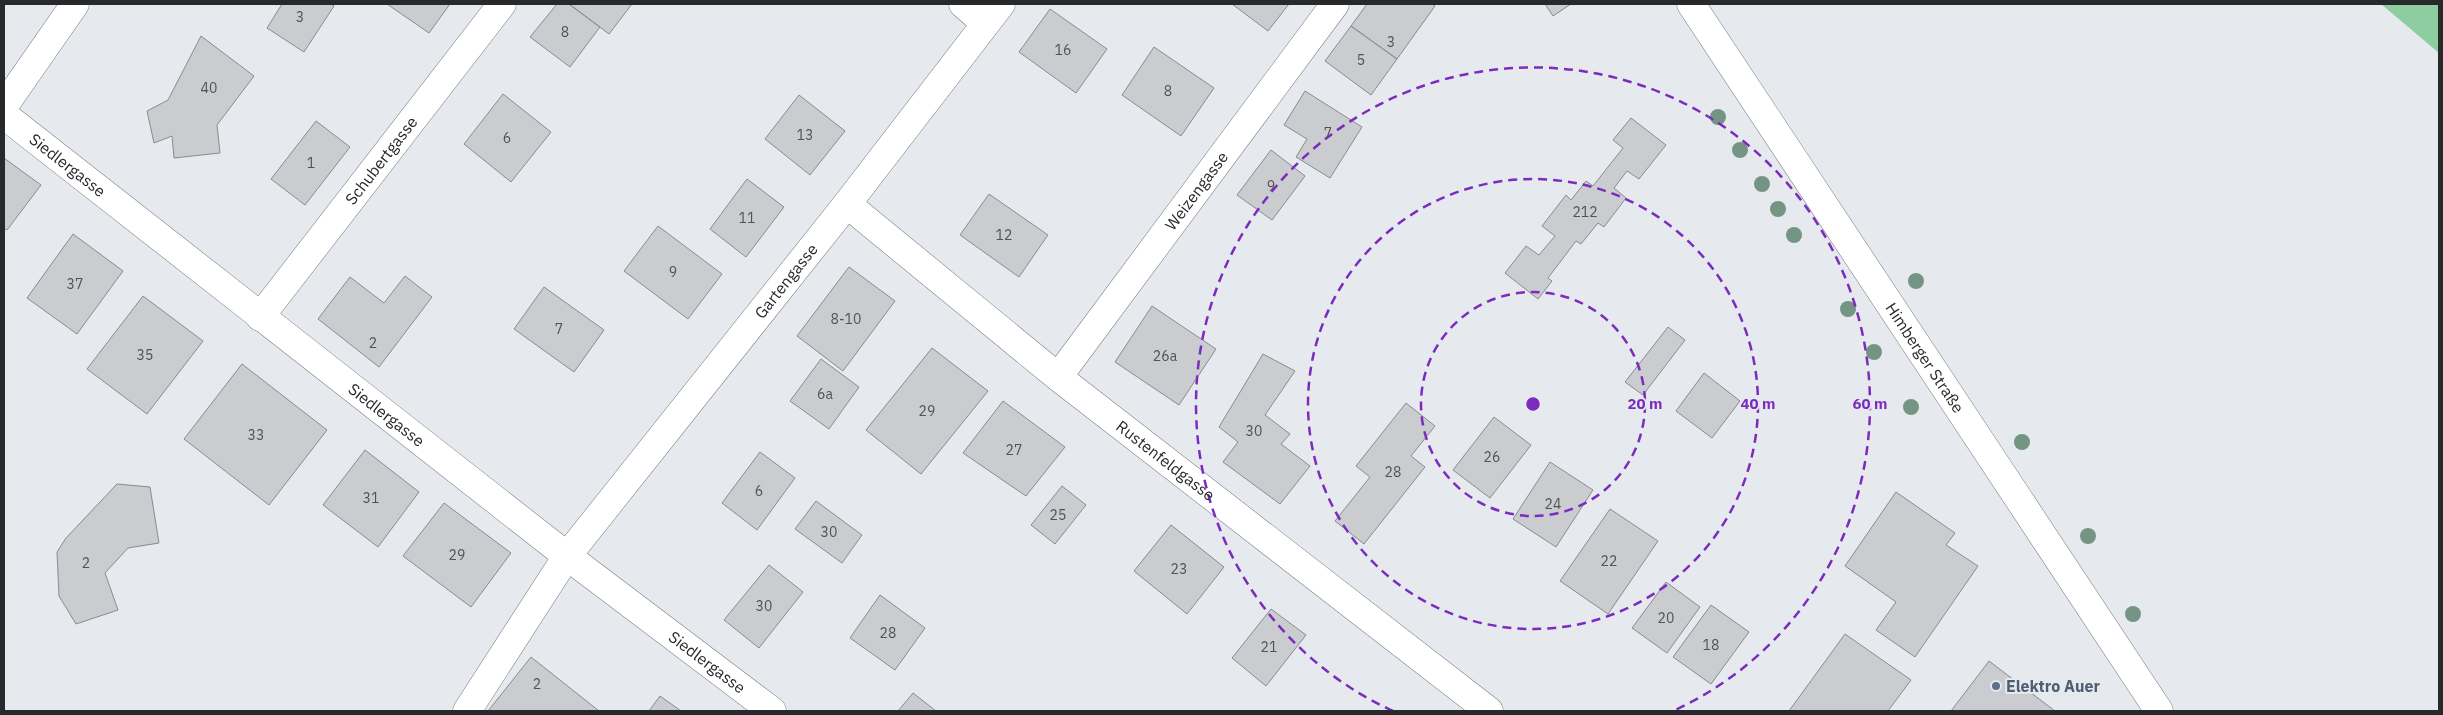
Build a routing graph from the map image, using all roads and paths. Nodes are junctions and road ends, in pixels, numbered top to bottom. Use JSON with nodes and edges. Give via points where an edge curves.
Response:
{"nodes":[{"id":1,"x":75,"y":4,"type":"edge"},
{"id":2,"x":502,"y":4,"type":"edge"},
{"id":3,"x":963,"y":4,"type":"edge"},
{"id":4,"x":1335,"y":4,"type":"edge"},
{"id":5,"x":1691,"y":4,"type":"edge"},
{"id":6,"x":993,"y":14,"type":"edge"},
{"id":7,"x":4,"y":106,"type":"edge"},
{"id":8,"x":4,"y":115,"type":"edge"},
{"id":9,"x":847,"y":204,"type":"junction"},
{"id":10,"x":260,"y":317,"type":"junction"},
{"id":11,"x":1058,"y":378,"type":"junction"},
{"id":12,"x":567,"y":556,"type":"junction"},
{"id":13,"x":467,"y":711,"type":"edge"},
{"id":14,"x":772,"y":711,"type":"edge"},
{"id":15,"x":1489,"y":711,"type":"edge"},
{"id":16,"x":2159,"y":711,"type":"edge"}],
"edges":[{"from":1,"to":7,"type":"street"},
{"from":2,"to":10,"type":"street","name":"Schubertgasse"},
{"from":3,"to":6,"type":"street"},
{"from":4,"to":11,"type":"street","name":"Weizengasse"},
{"from":5,"to":16,"type":"street","name":"Himberger Straße"},
{"from":6,"to":9,"type":"street","name":"Gartengasse"},
{"from":8,"to":10,"type":"street","name":"Siedlergasse"},
{"from":9,"to":11,"type":"street","name":"Rustenfeldgasse"},
{"from":9,"to":12,"type":"street","name":"Gartengasse"},
{"from":10,"to":12,"type":"street","name":"Siedlergasse"},
{"from":11,"to":15,"type":"street","name":"Rustenfeldgasse"},
{"from":12,"to":13,"type":"street","name":"Gartengasse"},
{"from":12,"to":14,"type":"street","name":"Siedlergasse"}]}
